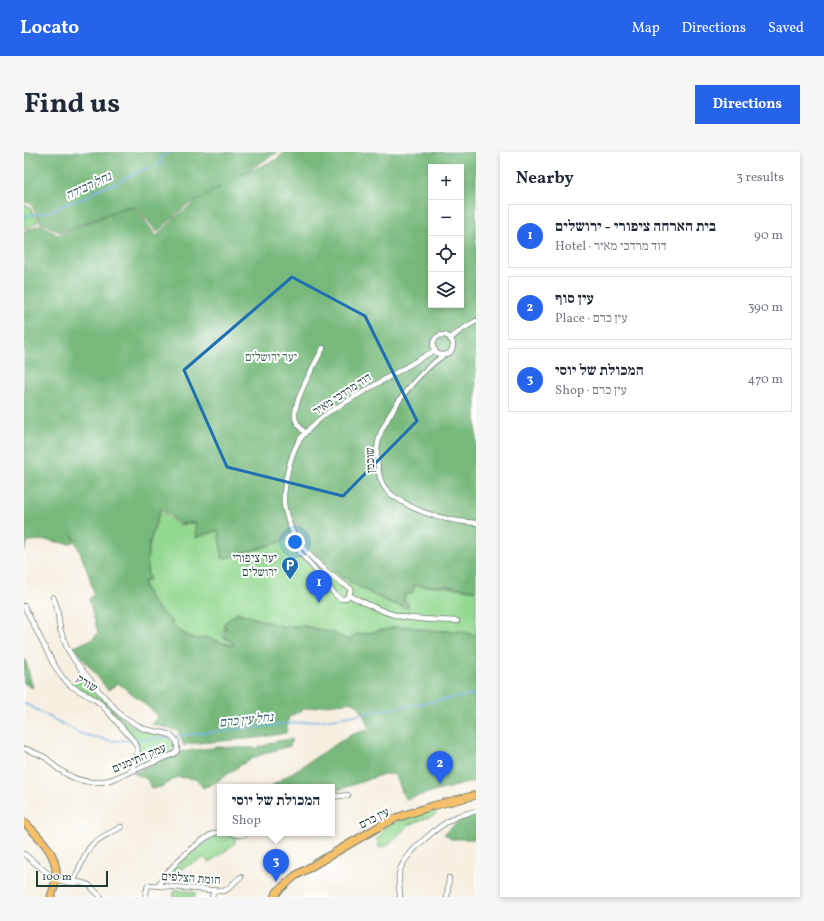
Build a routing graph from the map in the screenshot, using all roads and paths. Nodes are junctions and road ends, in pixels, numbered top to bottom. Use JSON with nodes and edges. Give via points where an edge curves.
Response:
{"nodes":[{"id":1,"x":476,"y":321,"type":"edge"},
{"id":2,"x":450,"y":339,"type":"junction"},
{"id":3,"x":323,"y":348,"type":"dead end"},
{"id":4,"x":435,"y":350,"type":"junction"},
{"id":5,"x":444,"y":355,"type":"junction"},
{"id":6,"x":305,"y":433,"type":"junction"},
{"id":7,"x":476,"y":523,"type":"edge"},
{"id":8,"x":290,"y":526,"type":"junction"},
{"id":9,"x":349,"y":595,"type":"junction"},
{"id":10,"x":53,"y":597,"type":"dead end"},
{"id":11,"x":24,"y":606,"type":"edge"},
{"id":12,"x":457,"y":621,"type":"dead end"},
{"id":13,"x":24,"y":749,"type":"edge"},
{"id":14,"x":130,"y":772,"type":"junction"},
{"id":15,"x":348,"y":795,"type":"dead end"},
{"id":16,"x":476,"y":795,"type":"edge"},
{"id":17,"x":335,"y":797,"type":"edge"},
{"id":18,"x":476,"y":812,"type":"edge"},
{"id":19,"x":24,"y":822,"type":"edge"},
{"id":20,"x":121,"y":827,"type":"dead end"},
{"id":21,"x":217,"y":833,"type":"edge"},
{"id":22,"x":24,"y":854,"type":"edge"},
{"id":23,"x":240,"y":876,"type":"dead end"},
{"id":24,"x":449,"y":878,"type":"dead end"},
{"id":25,"x":56,"y":880,"type":"junction"},
{"id":26,"x":73,"y":883,"type":"junction"},
{"id":27,"x":158,"y":886,"type":"junction"},
{"id":28,"x":214,"y":891,"type":"junction"},
{"id":29,"x":51,"y":897,"type":"edge"},
{"id":30,"x":101,"y":897,"type":"edge"},
{"id":31,"x":145,"y":897,"type":"edge"},
{"id":32,"x":212,"y":897,"type":"edge"},
{"id":33,"x":274,"y":897,"type":"edge"},
{"id":34,"x":400,"y":897,"type":"edge"},
{"id":35,"x":447,"y":897,"type":"edge"}],
"edges":[{"from":1,"to":2,"type":"street"},
{"from":2,"to":4,"type":"street","via":[[439,336],[434,341]]},
{"from":2,"to":5,"type":"street","via":[[453,347]]},
{"from":3,"to":6,"type":"street","via":[[297,402],[295,417],[298,426]]},
{"from":4,"to":5,"type":"street","via":[[438,354]]},
{"from":4,"to":6,"type":"street","name":"דוד מרדכי מאיר","via":[[327,413]]},
{"from":5,"to":7,"type":"street","name":"שוכמן","via":[[408,388],[381,431],[377,452],[380,478],[393,496],[421,512]]},
{"from":6,"to":8,"type":"street","name":"דוד מרדכי מאיר","via":[[294,452],[286,479],[284,506]]},
{"from":8,"to":9,"type":"street","name":"דוד מרדכי מאיר","via":[[300,544],[319,565],[351,589]]},
{"from":8,"to":9,"type":"street","name":"דוד מרדכי מאיר","via":[[299,551],[335,594],[340,599]]},
{"from":9,"to":12,"type":"street","via":[[395,615]]},
{"from":10,"to":14,"type":"street","name":"עמק התימנים","via":[[67,648],[110,703],[134,724],[168,734],[177,742],[174,754]]},
{"from":11,"to":14,"type":"street","name":"שורק","via":[[62,677],[71,686],[101,704],[134,741],[137,753]]},
{"from":13,"to":14,"type":"street","name":"עמק התימנים","via":[[45,758],[71,777],[89,783],[102,783]]},
{"from":15,"to":17,"type":"street"},
{"from":16,"to":33,"type":"main road","name":"עין כרם","via":[[432,806],[380,826],[295,876]]},
{"from":18,"to":34,"type":"street","via":[[448,822],[411,852],[400,870]]},
{"from":19,"to":25,"type":"main road","via":[[41,839],[54,858]]},
{"from":20,"to":26,"type":"street","via":[[91,846]]},
{"from":21,"to":27,"type":"street","via":[[177,860]]},
{"from":22,"to":25,"type":"street"},
{"from":23,"to":28,"type":"street","name":"חומת הצלפים","via":[[224,892]]},
{"from":24,"to":35,"type":"street"},
{"from":25,"to":26,"type":"street"},
{"from":25,"to":29,"type":"main road"},
{"from":26,"to":30,"type":"street","via":[[86,884]]},
{"from":27,"to":28,"type":"street","name":"חומת הצלפים"},
{"from":27,"to":31,"type":"street","name":"חומת הצלפים","via":[[148,885]]},
{"from":28,"to":32,"type":"street"}]}
